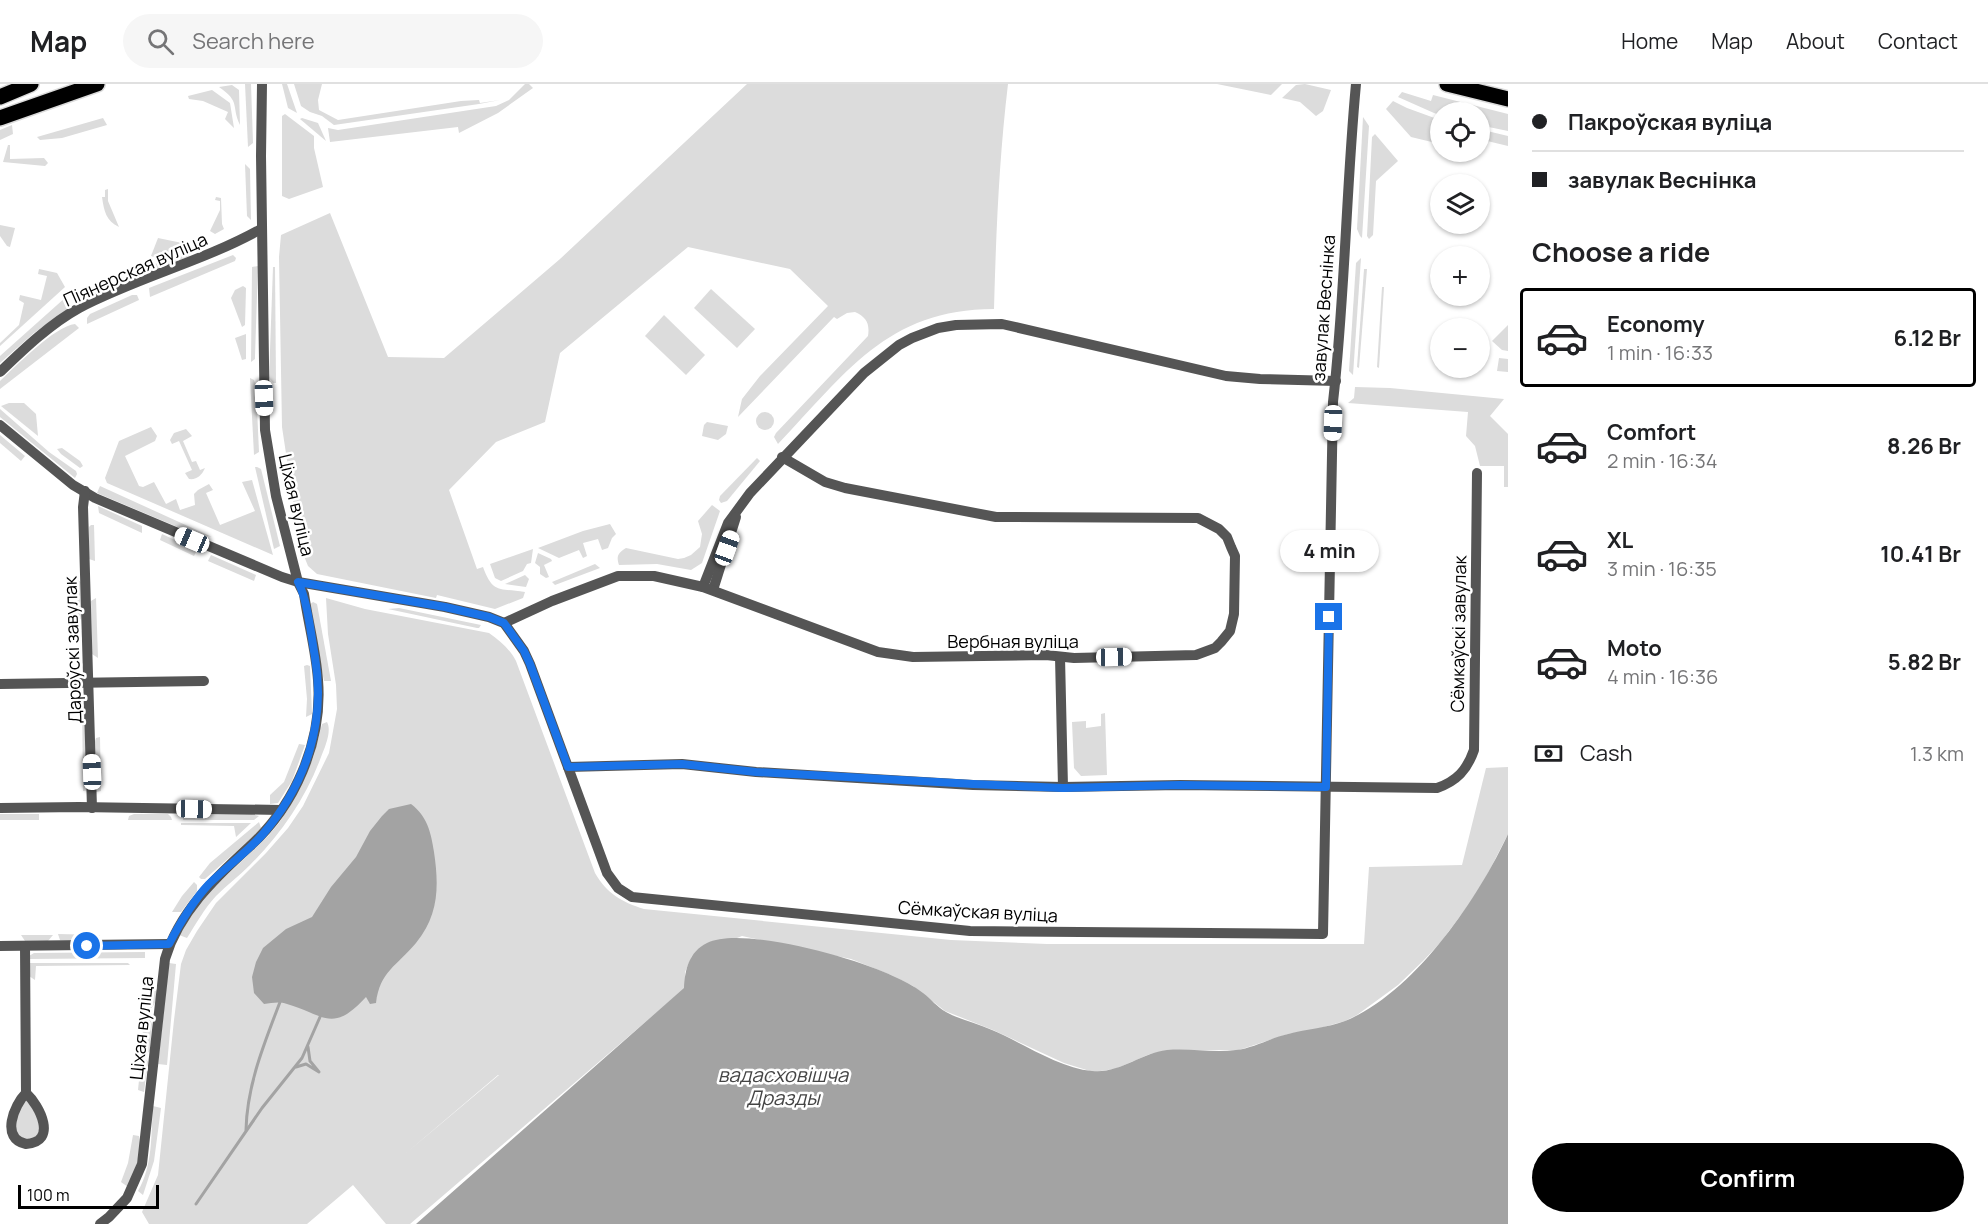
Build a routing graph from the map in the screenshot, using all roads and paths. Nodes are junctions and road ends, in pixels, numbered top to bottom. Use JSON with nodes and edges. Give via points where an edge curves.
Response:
{"nodes":[{"id":1,"x":31,"y":84,"type":"edge"},
{"id":2,"x":97,"y":84,"type":"edge"},
{"id":3,"x":262,"y":84,"type":"edge"},
{"id":4,"x":1356,"y":84,"type":"edge"},
{"id":5,"x":1447,"y":84,"type":"edge"},
{"id":6,"x":0,"y":97,"type":"edge"},
{"id":7,"x":1508,"y":99,"type":"edge"},
{"id":8,"x":0,"y":118,"type":"edge"},
{"id":9,"x":261,"y":229,"type":"junction"},
{"id":10,"x":0,"y":372,"type":"edge"},
{"id":11,"x":1336,"y":381,"type":"junction"},
{"id":12,"x":0,"y":425,"type":"edge"},
{"id":13,"x":782,"y":457,"type":"junction"},
{"id":14,"x":1477,"y":473,"type":"dead end"},
{"id":15,"x":85,"y":491,"type":"junction"},
{"id":16,"x":298,"y":582,"type":"junction"},
{"id":17,"x":708,"y":588,"type":"junction"},
{"id":18,"x":504,"y":623,"type":"junction"},
{"id":19,"x":1060,"y":657,"type":"junction"},
{"id":20,"x":204,"y":681,"type":"dead end"},
{"id":21,"x":89,"y":683,"type":"junction"},
{"id":22,"x":0,"y":684,"type":"edge"},
{"id":23,"x":568,"y":767,"type":"junction"},
{"id":24,"x":1326,"y":787,"type":"junction"},
{"id":25,"x":1063,"y":788,"type":"junction"},
{"id":26,"x":0,"y":808,"type":"edge"},
{"id":27,"x":92,"y":808,"type":"junction"},
{"id":28,"x":282,"y":810,"type":"junction"},
{"id":29,"x":169,"y":944,"type":"junction"},
{"id":30,"x":0,"y":946,"type":"edge"},
{"id":31,"x":25,"y":946,"type":"junction"},
{"id":32,"x":26,"y":1093,"type":"junction"},
{"id":33,"x":100,"y":1224,"type":"edge"}],
"edges":[{"from":1,"to":6,"type":"main road"},
{"from":2,"to":8,"type":"main road"},
{"from":3,"to":9,"type":"street","name":"Ціхая вуліца"},
{"from":4,"to":11,"type":"street","name":"завулак Веснінка"},
{"from":5,"to":7,"type":"main road"},
{"from":9,"to":10,"type":"street","name":"Піянерская вуліца","via":[[235,244],[79,309],[25,348]]},
{"from":9,"to":16,"type":"street","name":"Ціхая вуліца","via":[[265,430],[276,495]]},
{"from":11,"to":13,"type":"street","via":[[1226,376],[1002,324],[956,325],[912,338],[884,357]]},
{"from":11,"to":24,"type":"street","name":"завулак Веснінка"},
{"from":12,"to":15,"type":"street"},
{"from":13,"to":17,"type":"street","via":[[736,514],[735,526]]},
{"from":13,"to":19,"type":"street","name":"Вербная вуліца","via":[[825,482],[845,488],[975,514],[1018,518],[1198,518],[1227,537],[1235,556],[1234,614],[1230,631],[1215,648],[1196,655]]},
{"from":14,"to":24,"type":"street","name":"Сёмкаўскі завулак","via":[[1471,761],[1458,778],[1437,788]]},
{"from":15,"to":16,"type":"street","via":[[226,555]]},
{"from":15,"to":21,"type":"street","name":"Дароўскі завулак"},
{"from":16,"to":18,"type":"street","via":[[445,607]]},
{"from":16,"to":28,"type":"street","name":"Ціхая вуліца","via":[[304,594],[316,665],[317,721],[303,768]]},
{"from":17,"to":18,"type":"street","name":"Вербная вуліца","via":[[654,576],[618,576]]},
{"from":17,"to":19,"type":"street","name":"Вербная вуліца","via":[[878,652],[914,657]]},
{"from":18,"to":23,"type":"street","via":[[530,664]]},
{"from":19,"to":25,"type":"street"},
{"from":20,"to":21,"type":"street"},
{"from":21,"to":22,"type":"street"},
{"from":21,"to":27,"type":"street","name":"Дароўскі завулак"},
{"from":23,"to":24,"type":"street","name":"Сёмкаўская вуліца","via":[[607,873],[618,888],[632,897],[970,931],[1323,934]]},
{"from":23,"to":25,"type":"street","via":[[682,764],[756,772]]},
{"from":24,"to":25,"type":"street"},
{"from":26,"to":27,"type":"street"},
{"from":27,"to":28,"type":"street"},
{"from":28,"to":29,"type":"street","name":"Ціхая вуліца","via":[[261,836],[206,888]]},
{"from":29,"to":31,"type":"street"},
{"from":29,"to":33,"type":"street","name":"Ціхая вуліца","via":[[142,1164],[127,1198]]},
{"from":30,"to":31,"type":"street"},
{"from":31,"to":32,"type":"street"},
{"from":32,"to":32,"type":"street","via":[[40,1110],[44,1123],[39,1139],[26,1144],[12,1135],[10,1123],[15,1107]]}]}
